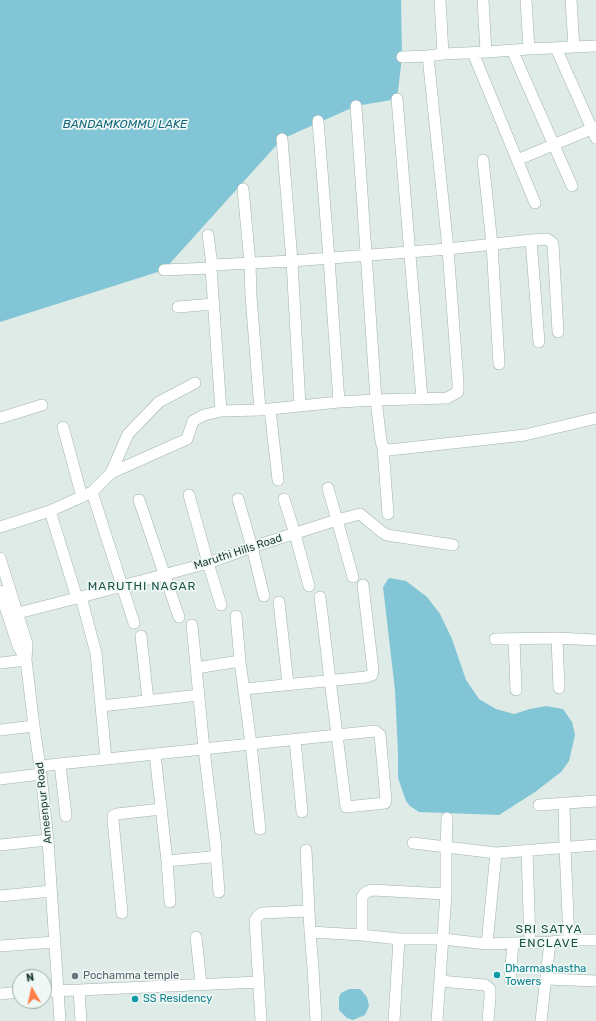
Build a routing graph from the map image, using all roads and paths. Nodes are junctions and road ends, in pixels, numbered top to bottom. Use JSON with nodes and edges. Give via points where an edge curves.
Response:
{"nodes":[{"id":1,"x":440,"y":0,"type":"edge"},
{"id":2,"x":483,"y":0,"type":"edge"},
{"id":3,"x":526,"y":0,"type":"edge"},
{"id":4,"x":571,"y":0,"type":"edge"},
{"id":5,"x":596,"y":46,"type":"edge"},
{"id":6,"x":574,"y":47,"type":"junction"},
{"id":7,"x":556,"y":48,"type":"junction"},
{"id":8,"x":529,"y":49,"type":"junction"},
{"id":9,"x":512,"y":50,"type":"junction"},
{"id":10,"x":486,"y":52,"type":"junction"},
{"id":11,"x":473,"y":53,"type":"junction"},
{"id":12,"x":443,"y":54,"type":"junction"},
{"id":13,"x":428,"y":56,"type":"junction"},
{"id":14,"x":402,"y":57,"type":"dead end"},
{"id":15,"x":397,"y":99,"type":"dead end"},
{"id":16,"x":356,"y":106,"type":"dead end"},
{"id":17,"x":318,"y":121,"type":"dead end"},
{"id":18,"x":595,"y":132,"type":"edge"},
{"id":19,"x":282,"y":139,"type":"dead end"},
{"id":20,"x":554,"y":144,"type":"junction"},
{"id":21,"x":483,"y":160,"type":"dead end"},
{"id":22,"x":517,"y":160,"type":"junction"},
{"id":23,"x":572,"y":186,"type":"dead end"},
{"id":24,"x":243,"y":189,"type":"dead end"},
{"id":25,"x":536,"y":202,"type":"dead end"},
{"id":26,"x":208,"y":235,"type":"dead end"},
{"id":27,"x":531,"y":240,"type":"junction"},
{"id":28,"x":492,"y":244,"type":"junction"},
{"id":29,"x":448,"y":249,"type":"junction"},
{"id":30,"x":410,"y":252,"type":"junction"},
{"id":31,"x":366,"y":256,"type":"junction"},
{"id":32,"x":329,"y":258,"type":"junction"},
{"id":33,"x":292,"y":262,"type":"junction"},
{"id":34,"x":250,"y":263,"type":"junction"},
{"id":35,"x":212,"y":266,"type":"junction"},
{"id":36,"x":164,"y":270,"type":"dead end"},
{"id":37,"x":214,"y":304,"type":"junction"},
{"id":38,"x":178,"y":307,"type":"dead end"},
{"id":39,"x":558,"y":332,"type":"dead end"},
{"id":40,"x":539,"y":342,"type":"dead end"},
{"id":41,"x":499,"y":364,"type":"dead end"},
{"id":42,"x":195,"y":383,"type":"dead end"},
{"id":43,"x":422,"y":399,"type":"junction"},
{"id":44,"x":376,"y":400,"type":"junction"},
{"id":45,"x":339,"y":402,"type":"junction"},
{"id":46,"x":42,"y":405,"type":"dead end"},
{"id":47,"x":300,"y":406,"type":"junction"},
{"id":48,"x":265,"y":410,"type":"junction"},
{"id":49,"x":222,"y":411,"type":"junction"},
{"id":50,"x":0,"y":418,"type":"edge"},
{"id":51,"x":596,"y":418,"type":"edge"},
{"id":52,"x":63,"y":427,"type":"dead end"},
{"id":53,"x":383,"y":448,"type":"junction"},
{"id":54,"x":111,"y":473,"type":"junction"},
{"id":55,"x":278,"y":480,"type":"dead end"},
{"id":56,"x":328,"y":488,"type":"dead end"},
{"id":57,"x":87,"y":494,"type":"junction"},
{"id":58,"x":189,"y":495,"type":"dead end"},
{"id":59,"x":238,"y":499,"type":"dead end"},
{"id":60,"x":284,"y":499,"type":"dead end"},
{"id":61,"x":140,"y":500,"type":"dead end"},
{"id":62,"x":50,"y":511,"type":"junction"},
{"id":63,"x":388,"y":514,"type":"dead end"},
{"id":64,"x":337,"y":520,"type":"junction"},
{"id":65,"x":0,"y":527,"type":"edge"},
{"id":66,"x":295,"y":534,"type":"junction"},
{"id":67,"x":453,"y":545,"type":"dead end"},
{"id":68,"x":252,"y":547,"type":"junction"},
{"id":69,"x":0,"y":558,"type":"edge"},
{"id":70,"x":208,"y":563,"type":"junction"},
{"id":71,"x":164,"y":574,"type":"junction"},
{"id":72,"x":353,"y":577,"type":"dead end"},
{"id":73,"x":363,"y":585,"type":"dead end"},
{"id":74,"x":122,"y":586,"type":"junction"},
{"id":75,"x":308,"y":586,"type":"dead end"},
{"id":76,"x":0,"y":591,"type":"edge"},
{"id":77,"x":264,"y":596,"type":"dead end"},
{"id":78,"x":320,"y":597,"type":"dead end"},
{"id":79,"x":79,"y":598,"type":"junction"},
{"id":80,"x":278,"y":602,"type":"dead end"},
{"id":81,"x":221,"y":605,"type":"dead end"},
{"id":82,"x":3,"y":612,"type":"edge"},
{"id":83,"x":18,"y":613,"type":"junction"},
{"id":84,"x":236,"y":616,"type":"dead end"},
{"id":85,"x":179,"y":617,"type":"dead end"},
{"id":86,"x":134,"y":623,"type":"dead end"},
{"id":87,"x":192,"y":625,"type":"dead end"},
{"id":88,"x":141,"y":636,"type":"dead end"},
{"id":89,"x":514,"y":638,"type":"junction"},
{"id":90,"x":557,"y":638,"type":"junction"},
{"id":91,"x":495,"y":639,"type":"dead end"},
{"id":92,"x":596,"y":640,"type":"edge"},
{"id":93,"x":26,"y":660,"type":"junction"},
{"id":94,"x":240,"y":661,"type":"junction"},
{"id":95,"x":0,"y":663,"type":"edge"},
{"id":96,"x":196,"y":668,"type":"junction"},
{"id":97,"x":330,"y":680,"type":"junction"},
{"id":98,"x":288,"y":684,"type":"junction"},
{"id":99,"x":559,"y":688,"type":"dead end"},
{"id":100,"x":244,"y":689,"type":"junction"},
{"id":101,"x":516,"y":690,"type":"dead end"},
{"id":102,"x":199,"y":695,"type":"junction"},
{"id":103,"x":148,"y":700,"type":"junction"},
{"id":104,"x":101,"y":706,"type":"junction"},
{"id":105,"x":34,"y":726,"type":"junction"},
{"id":106,"x":0,"y":730,"type":"edge"},
{"id":107,"x":337,"y":735,"type":"junction"},
{"id":108,"x":295,"y":740,"type":"junction"},
{"id":109,"x":251,"y":744,"type":"junction"},
{"id":110,"x":204,"y":749,"type":"junction"},
{"id":111,"x":155,"y":754,"type":"junction"},
{"id":112,"x":106,"y":759,"type":"junction"},
{"id":113,"x":60,"y":764,"type":"junction"},
{"id":114,"x":41,"y":770,"type":"junction"},
{"id":115,"x":0,"y":779,"type":"edge"},
{"id":116,"x":596,"y":801,"type":"edge"},
{"id":117,"x":564,"y":804,"type":"junction"},
{"id":118,"x":539,"y":805,"type":"dead end"},
{"id":119,"x":161,"y":809,"type":"junction"},
{"id":120,"x":302,"y":812,"type":"dead end"},
{"id":121,"x":66,"y":816,"type":"dead end"},
{"id":122,"x":447,"y":818,"type":"dead end"},
{"id":123,"x":260,"y":829,"type":"dead end"},
{"id":124,"x":48,"y":840,"type":"junction"},
{"id":125,"x":413,"y":843,"type":"dead end"},
{"id":126,"x":0,"y":845,"type":"edge"},
{"id":127,"x":596,"y":845,"type":"edge"},
{"id":128,"x":446,"y":847,"type":"junction"},
{"id":129,"x":565,"y":847,"type":"junction"},
{"id":130,"x":306,"y":850,"type":"dead end"},
{"id":131,"x":527,"y":850,"type":"junction"},
{"id":132,"x":496,"y":853,"type":"junction"},
{"id":133,"x":216,"y":854,"type":"junction"},
{"id":134,"x":167,"y":861,"type":"junction"},
{"id":135,"x":51,"y":891,"type":"junction"},
{"id":136,"x":219,"y":892,"type":"dead end"},
{"id":137,"x":446,"y":894,"type":"junction"},
{"id":138,"x":0,"y":896,"type":"edge"},
{"id":139,"x":170,"y":902,"type":"dead end"},
{"id":140,"x":308,"y":911,"type":"junction"},
{"id":141,"x":122,"y":913,"type":"dead end"},
{"id":142,"x":310,"y":932,"type":"junction"},
{"id":143,"x":362,"y":934,"type":"junction"},
{"id":144,"x":196,"y":937,"type":"dead end"},
{"id":145,"x":399,"y":938,"type":"junction"},
{"id":146,"x":443,"y":939,"type":"junction"},
{"id":147,"x":569,"y":940,"type":"junction"},
{"id":148,"x":596,"y":940,"type":"edge"},
{"id":149,"x":54,"y":942,"type":"junction"},
{"id":150,"x":550,"y":942,"type":"junction"},
{"id":151,"x":530,"y":943,"type":"junction"},
{"id":152,"x":487,"y":944,"type":"junction"},
{"id":153,"x":514,"y":944,"type":"junction"},
{"id":154,"x":0,"y":946,"type":"edge"},
{"id":155,"x":510,"y":979,"type":"dead end"},
{"id":156,"x":547,"y":979,"type":"junction"},
{"id":157,"x":440,"y":981,"type":"junction"},
{"id":158,"x":596,"y":981,"type":"edge"},
{"id":159,"x":259,"y":982,"type":"junction"},
{"id":160,"x":201,"y":984,"type":"junction"},
{"id":161,"x":52,"y":990,"type":"edge"},
{"id":162,"x":58,"y":990,"type":"junction"},
{"id":163,"x":79,"y":990,"type":"junction"},
{"id":164,"x":12,"y":993,"type":"edge"},
{"id":165,"x":0,"y":994,"type":"edge"},
{"id":166,"x":60,"y":1021,"type":"edge"},
{"id":167,"x":81,"y":1021,"type":"edge"},
{"id":168,"x":261,"y":1021,"type":"edge"},
{"id":169,"x":316,"y":1021,"type":"edge"},
{"id":170,"x":394,"y":1021,"type":"edge"},
{"id":171,"x":439,"y":1021,"type":"edge"},
{"id":172,"x":488,"y":1021,"type":"edge"},
{"id":173,"x":541,"y":1021,"type":"edge"}],
"edges":[{"from":1,"to":12,"type":"street"},
{"from":2,"to":10,"type":"street"},
{"from":3,"to":8,"type":"street"},
{"from":4,"to":6,"type":"street"},
{"from":5,"to":6,"type":"street"},
{"from":6,"to":7,"type":"street"},
{"from":7,"to":8,"type":"street"},
{"from":7,"to":18,"type":"street"},
{"from":8,"to":9,"type":"street"},
{"from":9,"to":10,"type":"street"},
{"from":9,"to":20,"type":"street"},
{"from":10,"to":11,"type":"street"},
{"from":11,"to":12,"type":"street"},
{"from":11,"to":22,"type":"street"},
{"from":12,"to":13,"type":"street"},
{"from":13,"to":14,"type":"street"},
{"from":13,"to":29,"type":"street"},
{"from":15,"to":30,"type":"street"},
{"from":16,"to":31,"type":"street"},
{"from":17,"to":32,"type":"street"},
{"from":18,"to":20,"type":"street"},
{"from":19,"to":33,"type":"street"},
{"from":20,"to":22,"type":"street"},
{"from":20,"to":23,"type":"street"},
{"from":21,"to":28,"type":"street"},
{"from":22,"to":25,"type":"street"},
{"from":24,"to":34,"type":"street"},
{"from":26,"to":35,"type":"street"},
{"from":27,"to":28,"type":"street"},
{"from":27,"to":39,"type":"street","via":[[546,239],[553,244]]},
{"from":27,"to":40,"type":"street"},
{"from":28,"to":29,"type":"street"},
{"from":28,"to":41,"type":"street"},
{"from":29,"to":30,"type":"street"},
{"from":29,"to":43,"type":"street","via":[[458,392],[447,398]]},
{"from":30,"to":31,"type":"street"},
{"from":30,"to":43,"type":"street"},
{"from":31,"to":32,"type":"street"},
{"from":31,"to":44,"type":"street"},
{"from":32,"to":33,"type":"street"},
{"from":32,"to":45,"type":"street"},
{"from":33,"to":34,"type":"street"},
{"from":33,"to":47,"type":"street"},
{"from":34,"to":35,"type":"street"},
{"from":34,"to":48,"type":"street","via":[[251,296]]},
{"from":35,"to":36,"type":"street"},
{"from":35,"to":37,"type":"street"},
{"from":37,"to":38,"type":"street"},
{"from":37,"to":49,"type":"street"},
{"from":42,"to":54,"type":"street","via":[[159,402],[128,434]]},
{"from":43,"to":44,"type":"street"},
{"from":44,"to":45,"type":"street"},
{"from":44,"to":53,"type":"street"},
{"from":45,"to":47,"type":"street"},
{"from":46,"to":50,"type":"street"},
{"from":47,"to":48,"type":"street"},
{"from":48,"to":49,"type":"street"},
{"from":48,"to":55,"type":"street"},
{"from":49,"to":54,"type":"street","via":[[204,415],[193,421],[187,439]]},
{"from":51,"to":53,"type":"street","via":[[525,435],[389,450]]},
{"from":52,"to":57,"type":"street"},
{"from":53,"to":63,"type":"street"},
{"from":54,"to":57,"type":"street"},
{"from":56,"to":64,"type":"street"},
{"from":57,"to":62,"type":"street"},
{"from":57,"to":74,"type":"street"},
{"from":58,"to":70,"type":"street"},
{"from":59,"to":68,"type":"street"},
{"from":60,"to":66,"type":"street"},
{"from":61,"to":71,"type":"street"},
{"from":62,"to":65,"type":"street"},
{"from":62,"to":79,"type":"street"},
{"from":64,"to":66,"type":"street","name":"Maruthi Hills Road"},
{"from":64,"to":67,"type":"street","name":"Maruthi Hills Road","via":[[360,514],[387,535]]},
{"from":64,"to":72,"type":"street"},
{"from":66,"to":68,"type":"street","name":"Maruthi Hills Road"},
{"from":66,"to":75,"type":"street"},
{"from":68,"to":70,"type":"street","name":"Maruthi Hills Road"},
{"from":68,"to":77,"type":"street"},
{"from":69,"to":83,"type":"street"},
{"from":70,"to":71,"type":"street","name":"Maruthi Hills Road"},
{"from":70,"to":81,"type":"street"},
{"from":71,"to":74,"type":"street","name":"Maruthi Hills Road"},
{"from":71,"to":85,"type":"street"},
{"from":73,"to":97,"type":"street","via":[[373,673],[370,676]]},
{"from":74,"to":79,"type":"street","name":"Maruthi Hills Road"},
{"from":74,"to":86,"type":"street"},
{"from":76,"to":82,"type":"street","name":"Ameenpur Road"},
{"from":78,"to":97,"type":"street"},
{"from":79,"to":83,"type":"street","name":"Maruthi Hills Road"},
{"from":79,"to":104,"type":"street","via":[[96,652]]},
{"from":80,"to":98,"type":"street"},
{"from":82,"to":93,"type":"street","name":"Ameenpur Road"},
{"from":83,"to":93,"type":"street","via":[[27,644]]},
{"from":84,"to":94,"type":"street"},
{"from":87,"to":96,"type":"street"},
{"from":88,"to":103,"type":"street"},
{"from":89,"to":90,"type":"street"},
{"from":89,"to":91,"type":"street"},
{"from":89,"to":101,"type":"street"},
{"from":90,"to":92,"type":"street"},
{"from":90,"to":99,"type":"street"},
{"from":93,"to":95,"type":"street"},
{"from":93,"to":105,"type":"street","name":"Ameenpur Road"},
{"from":94,"to":96,"type":"street"},
{"from":94,"to":100,"type":"street"},
{"from":96,"to":102,"type":"street"},
{"from":97,"to":98,"type":"street"},
{"from":97,"to":107,"type":"street"},
{"from":98,"to":100,"type":"street"},
{"from":100,"to":109,"type":"street"},
{"from":102,"to":103,"type":"street"},
{"from":102,"to":110,"type":"street"},
{"from":103,"to":104,"type":"street"},
{"from":104,"to":112,"type":"street"},
{"from":105,"to":106,"type":"street"},
{"from":105,"to":114,"type":"street","name":"Ameenpur Road"},
{"from":107,"to":107,"type":"street","via":[[375,732],[380,735],[386,800],[384,803],[346,807]]},
{"from":107,"to":108,"type":"street"},
{"from":108,"to":109,"type":"street"},
{"from":108,"to":120,"type":"street"},
{"from":109,"to":110,"type":"street"},
{"from":109,"to":123,"type":"street"},
{"from":110,"to":111,"type":"street"},
{"from":110,"to":133,"type":"street"},
{"from":111,"to":112,"type":"street"},
{"from":111,"to":119,"type":"street"},
{"from":112,"to":113,"type":"street"},
{"from":113,"to":114,"type":"street"},
{"from":113,"to":121,"type":"street"},
{"from":114,"to":115,"type":"street"},
{"from":114,"to":124,"type":"street","name":"Ameenpur Road"},
{"from":116,"to":117,"type":"street"},
{"from":117,"to":118,"type":"street"},
{"from":117,"to":129,"type":"street"},
{"from":119,"to":134,"type":"street"},
{"from":119,"to":141,"type":"street","via":[[113,816]]},
{"from":122,"to":128,"type":"street"},
{"from":124,"to":126,"type":"street"},
{"from":124,"to":135,"type":"street","name":"Ameenpur Road"},
{"from":125,"to":128,"type":"street"},
{"from":127,"to":129,"type":"street"},
{"from":128,"to":132,"type":"street"},
{"from":128,"to":137,"type":"street"},
{"from":129,"to":131,"type":"street"},
{"from":129,"to":147,"type":"street"},
{"from":130,"to":140,"type":"street"},
{"from":131,"to":132,"type":"street"},
{"from":131,"to":151,"type":"street"},
{"from":132,"to":152,"type":"street"},
{"from":133,"to":134,"type":"street","via":[[210,857]]},
{"from":133,"to":136,"type":"street"},
{"from":134,"to":139,"type":"street"},
{"from":135,"to":138,"type":"street"},
{"from":135,"to":149,"type":"street","name":"Ameenpur Road"},
{"from":137,"to":143,"type":"street","via":[[368,891],[362,897]]},
{"from":137,"to":146,"type":"street"},
{"from":140,"to":142,"type":"street"},
{"from":140,"to":159,"type":"street","via":[[262,913],[255,920]]},
{"from":142,"to":143,"type":"street"},
{"from":142,"to":169,"type":"street"},
{"from":143,"to":145,"type":"street"},
{"from":144,"to":160,"type":"street"},
{"from":145,"to":146,"type":"street"},
{"from":145,"to":170,"type":"street"},
{"from":146,"to":152,"type":"street"},
{"from":146,"to":157,"type":"street"},
{"from":147,"to":148,"type":"street"},
{"from":147,"to":150,"type":"street"},
{"from":149,"to":154,"type":"street"},
{"from":149,"to":162,"type":"street","name":"Ameenpur Road"},
{"from":150,"to":151,"type":"street"},
{"from":150,"to":156,"type":"street"},
{"from":151,"to":153,"type":"street"},
{"from":152,"to":153,"type":"street"},
{"from":153,"to":155,"type":"street"},
{"from":156,"to":158,"type":"street"},
{"from":156,"to":173,"type":"street"},
{"from":157,"to":171,"type":"street"},
{"from":157,"to":172,"type":"street","via":[[485,985],[490,989]]},
{"from":159,"to":160,"type":"street"},
{"from":159,"to":168,"type":"street"},
{"from":160,"to":163,"type":"street"},
{"from":161,"to":162,"type":"street"},
{"from":162,"to":163,"type":"street"},
{"from":162,"to":166,"type":"street","name":"Ameenpur Road"},
{"from":163,"to":167,"type":"street"},
{"from":164,"to":165,"type":"street"}]}
